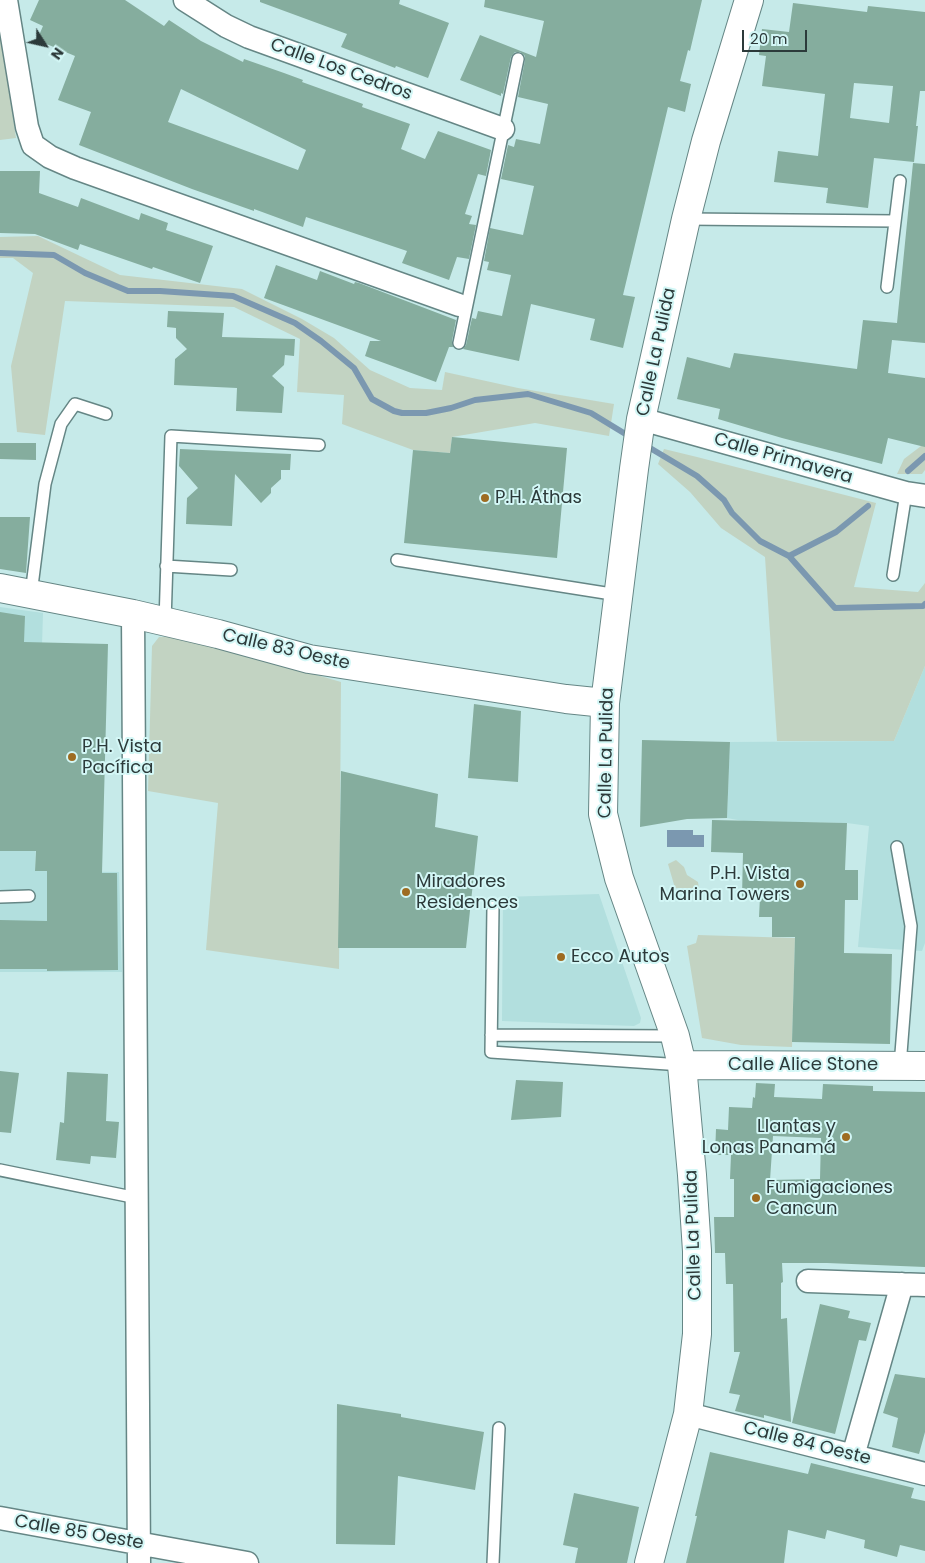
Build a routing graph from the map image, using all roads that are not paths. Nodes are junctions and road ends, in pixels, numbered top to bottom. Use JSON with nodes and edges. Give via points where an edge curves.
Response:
{"nodes":[{"id":1,"x":6,"y":0,"type":"edge"},
{"id":2,"x":185,"y":0,"type":"edge"},
{"id":3,"x":749,"y":0,"type":"edge"},
{"id":4,"x":518,"y":60,"type":"dead end"},
{"id":5,"x":504,"y":129,"type":"junction"},
{"id":6,"x":900,"y":181,"type":"dead end"},
{"id":7,"x":686,"y":219,"type":"junction"},
{"id":8,"x":895,"y":221,"type":"junction"},
{"id":9,"x":887,"y":288,"type":"dead end"},
{"id":10,"x":462,"y":307,"type":"junction"},
{"id":11,"x":459,"y":343,"type":"dead end"},
{"id":12,"x":106,"y":414,"type":"dead end"},
{"id":13,"x":642,"y":419,"type":"junction"},
{"id":14,"x":320,"y":444,"type":"dead end"},
{"id":15,"x":916,"y":495,"type":"edge"},
{"id":16,"x":397,"y":560,"type":"dead end"},
{"id":17,"x":166,"y":566,"type":"junction"},
{"id":18,"x":231,"y":570,"type":"dead end"},
{"id":19,"x":893,"y":574,"type":"dead end"},
{"id":20,"x":0,"y":588,"type":"edge"},
{"id":21,"x":31,"y":594,"type":"junction"},
{"id":22,"x":618,"y":595,"type":"junction"},
{"id":23,"x":133,"y":614,"type":"junction"},
{"id":24,"x":165,"y":622,"type":"junction"},
{"id":25,"x":605,"y":703,"type":"junction"},
{"id":26,"x":897,"y":847,"type":"dead end"},
{"id":27,"x":29,"y":896,"type":"dead end"},
{"id":28,"x":0,"y":897,"type":"edge"},
{"id":29,"x":493,"y":907,"type":"dead end"},
{"id":30,"x":491,"y":1035,"type":"junction"},
{"id":31,"x":675,"y":1036,"type":"junction"},
{"id":32,"x":682,"y":1065,"type":"junction"},
{"id":33,"x":913,"y":1066,"type":"edge"},
{"id":34,"x":0,"y":1170,"type":"edge"},
{"id":35,"x":137,"y":1198,"type":"junction"},
{"id":36,"x":808,"y":1281,"type":"dead end"},
{"id":37,"x":902,"y":1284,"type":"junction"},
{"id":38,"x":925,"y":1284,"type":"edge"},
{"id":39,"x":688,"y":1414,"type":"junction"},
{"id":40,"x":499,"y":1428,"type":"dead end"},
{"id":41,"x":853,"y":1456,"type":"junction"},
{"id":42,"x":925,"y":1474,"type":"edge"},
{"id":43,"x":0,"y":1518,"type":"edge"},
{"id":44,"x":139,"y":1553,"type":"edge"},
{"id":45,"x":247,"y":1563,"type":"edge"},
{"id":46,"x":493,"y":1563,"type":"edge"},
{"id":47,"x":649,"y":1563,"type":"edge"}],
"edges":[{"from":1,"to":10,"type":"street","via":[[27,127],[33,144],[50,158]]},
{"from":2,"to":5,"type":"street","name":"Calle Los Cedros","via":[[249,37]]},
{"from":3,"to":7,"type":"main road","name":"Calle La Pulida"},
{"from":4,"to":5,"type":"lane"},
{"from":5,"to":10,"type":"lane"},
{"from":6,"to":8,"type":"lane"},
{"from":7,"to":8,"type":"lane"},
{"from":7,"to":13,"type":"main road","name":"Calle La Pulida"},
{"from":8,"to":9,"type":"lane"},
{"from":10,"to":11,"type":"lane"},
{"from":12,"to":21,"type":"lane","via":[[75,404],[60,424],[45,484]]},
{"from":13,"to":15,"type":"street","name":"Calle Primavera"},
{"from":13,"to":22,"type":"main road","name":"Calle La Pulida"},
{"from":14,"to":17,"type":"lane","via":[[171,436]]},
{"from":15,"to":19,"type":"lane"},
{"from":16,"to":22,"type":"lane"},
{"from":17,"to":18,"type":"lane"},
{"from":17,"to":24,"type":"lane"},
{"from":20,"to":21,"type":"main road","name":"Calle 83 Oeste"},
{"from":21,"to":23,"type":"main road","name":"Calle 83 Oeste"},
{"from":22,"to":25,"type":"main road","name":"Calle La Pulida"},
{"from":23,"to":24,"type":"main road","name":"Calle 83 Oeste"},
{"from":23,"to":35,"type":"street"},
{"from":24,"to":25,"type":"main road","name":"Calle 83 Oeste","via":[[310,659]]},
{"from":25,"to":31,"type":"main road","name":"Calle La Pulida","via":[[603,814],[619,878]]},
{"from":26,"to":33,"type":"lane","via":[[911,926]]},
{"from":27,"to":28,"type":"lane"},
{"from":29,"to":30,"type":"lane"},
{"from":30,"to":31,"type":"lane"},
{"from":30,"to":32,"type":"lane","via":[[491,1052]]},
{"from":31,"to":32,"type":"main road","name":"Calle La Pulida"},
{"from":32,"to":33,"type":"main road","name":"Calle Alice Stone"},
{"from":32,"to":39,"type":"main road","name":"Calle La Pulida","via":[[697,1251],[697,1334]]},
{"from":34,"to":35,"type":"lane"},
{"from":35,"to":44,"type":"street"},
{"from":36,"to":37,"type":"street"},
{"from":37,"to":38,"type":"street"},
{"from":37,"to":41,"type":"street"},
{"from":39,"to":41,"type":"street","name":"Calle 84 Oeste"},
{"from":39,"to":47,"type":"main road","name":"Calle La Pulida"},
{"from":40,"to":46,"type":"lane"},
{"from":41,"to":42,"type":"street","name":"Calle 84 Oeste"},
{"from":43,"to":44,"type":"street","name":"Calle 85 Oeste"},
{"from":44,"to":45,"type":"street","name":"Calle 85 Oeste"}]}
